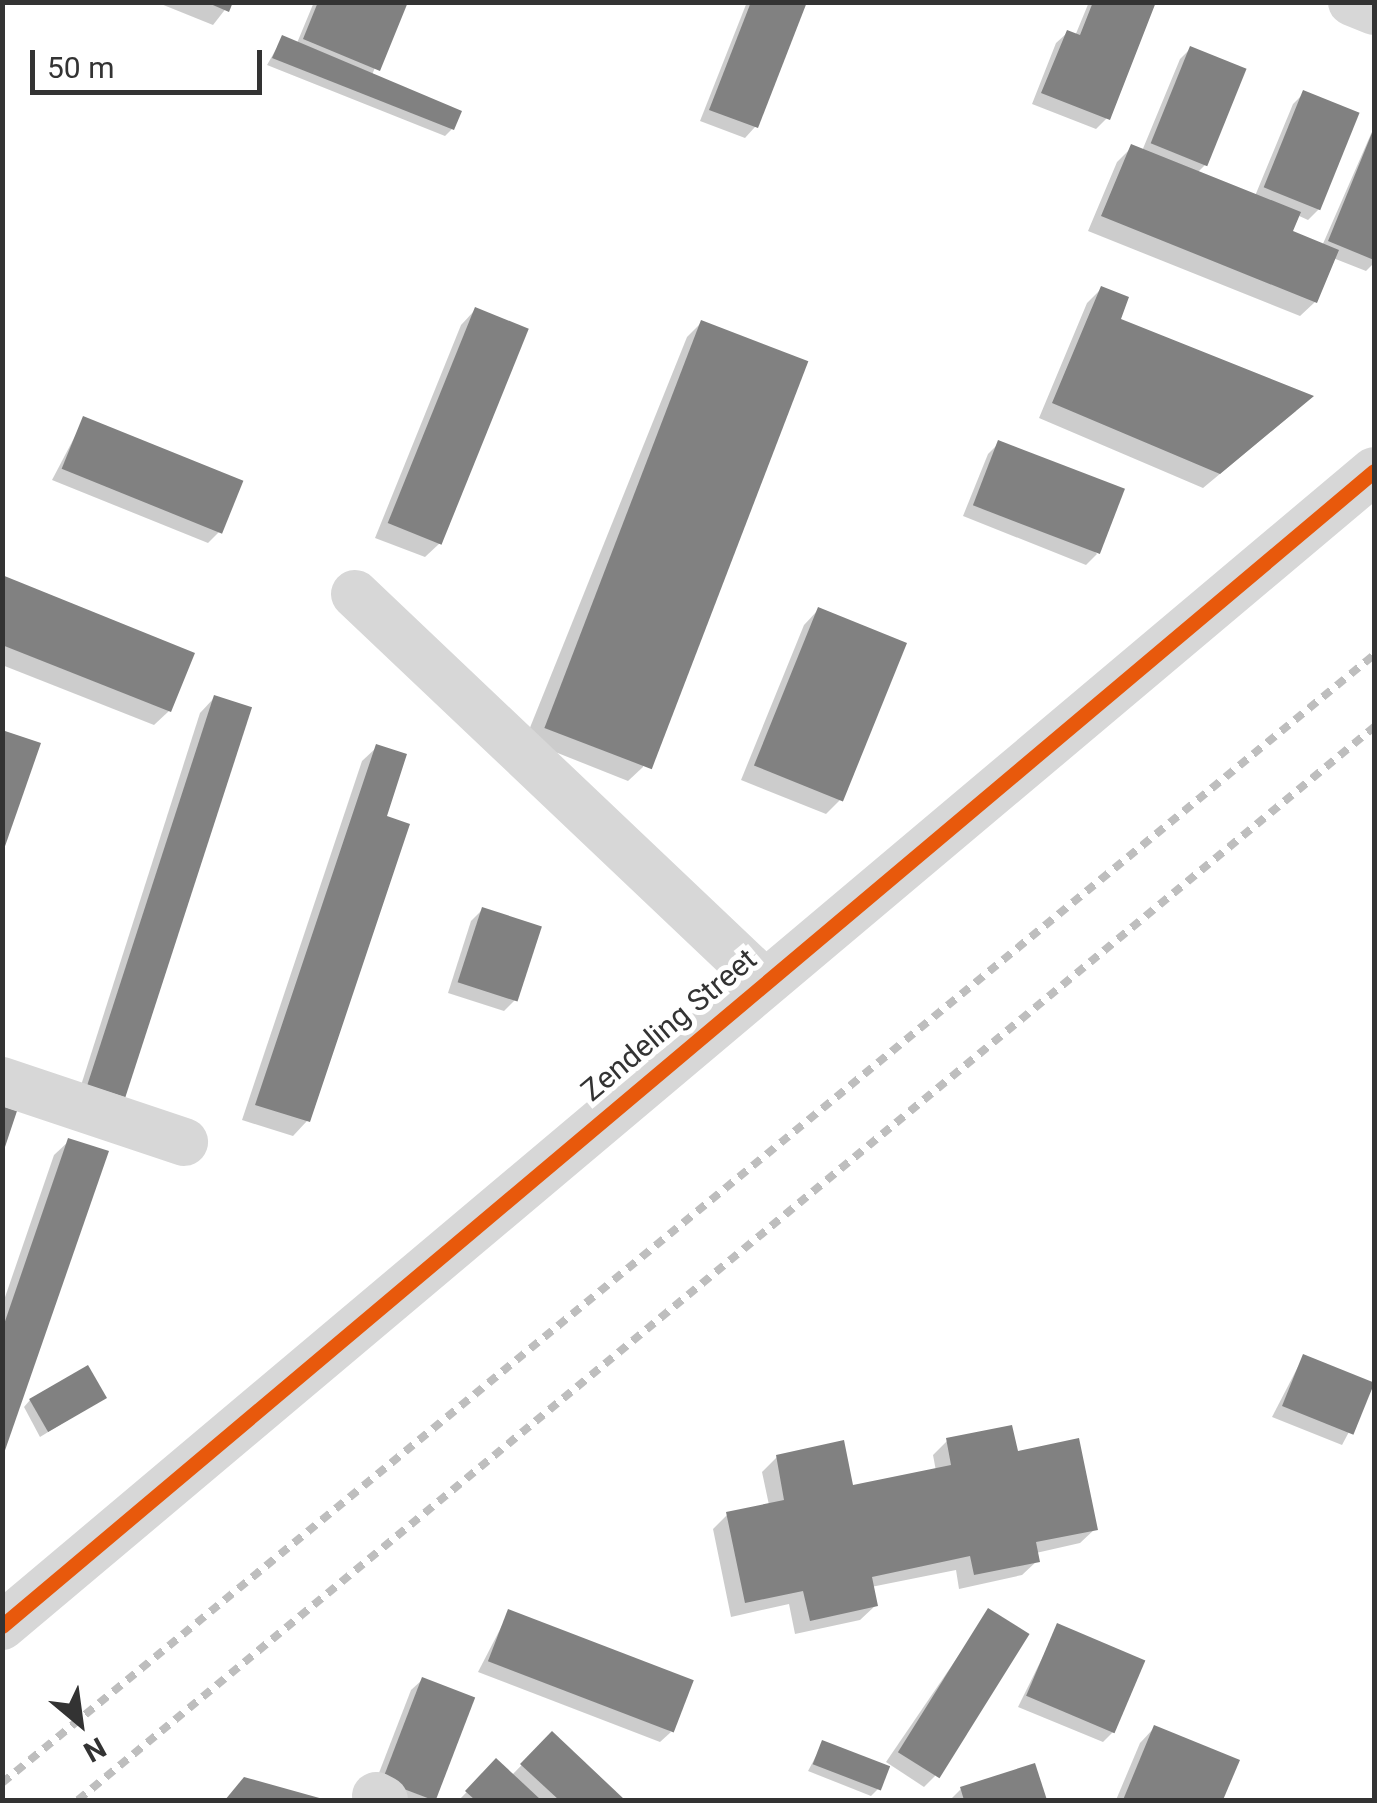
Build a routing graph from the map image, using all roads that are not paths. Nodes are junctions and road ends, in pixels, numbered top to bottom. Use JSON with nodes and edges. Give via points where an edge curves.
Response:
{"nodes":[{"id":1,"x":1352,"y":2,"type":"edge"},
{"id":2,"x":1374,"y":11,"type":"edge"},
{"id":3,"x":1374,"y":471,"type":"edge"},
{"id":4,"x":355,"y":594,"type":"dead end"},
{"id":5,"x":764,"y":980,"type":"junction"},
{"id":6,"x":2,"y":1081,"type":"edge"},
{"id":7,"x":184,"y":1142,"type":"dead end"},
{"id":8,"x":2,"y":1626,"type":"edge"}],
"edges":[{"from":1,"to":2,"type":"street"},
{"from":3,"to":5,"type":"street","name":"Zendeling Street"},
{"from":4,"to":5,"type":"street"},
{"from":5,"to":8,"type":"street","name":"Zendeling Street"},
{"from":6,"to":7,"type":"street"}]}
